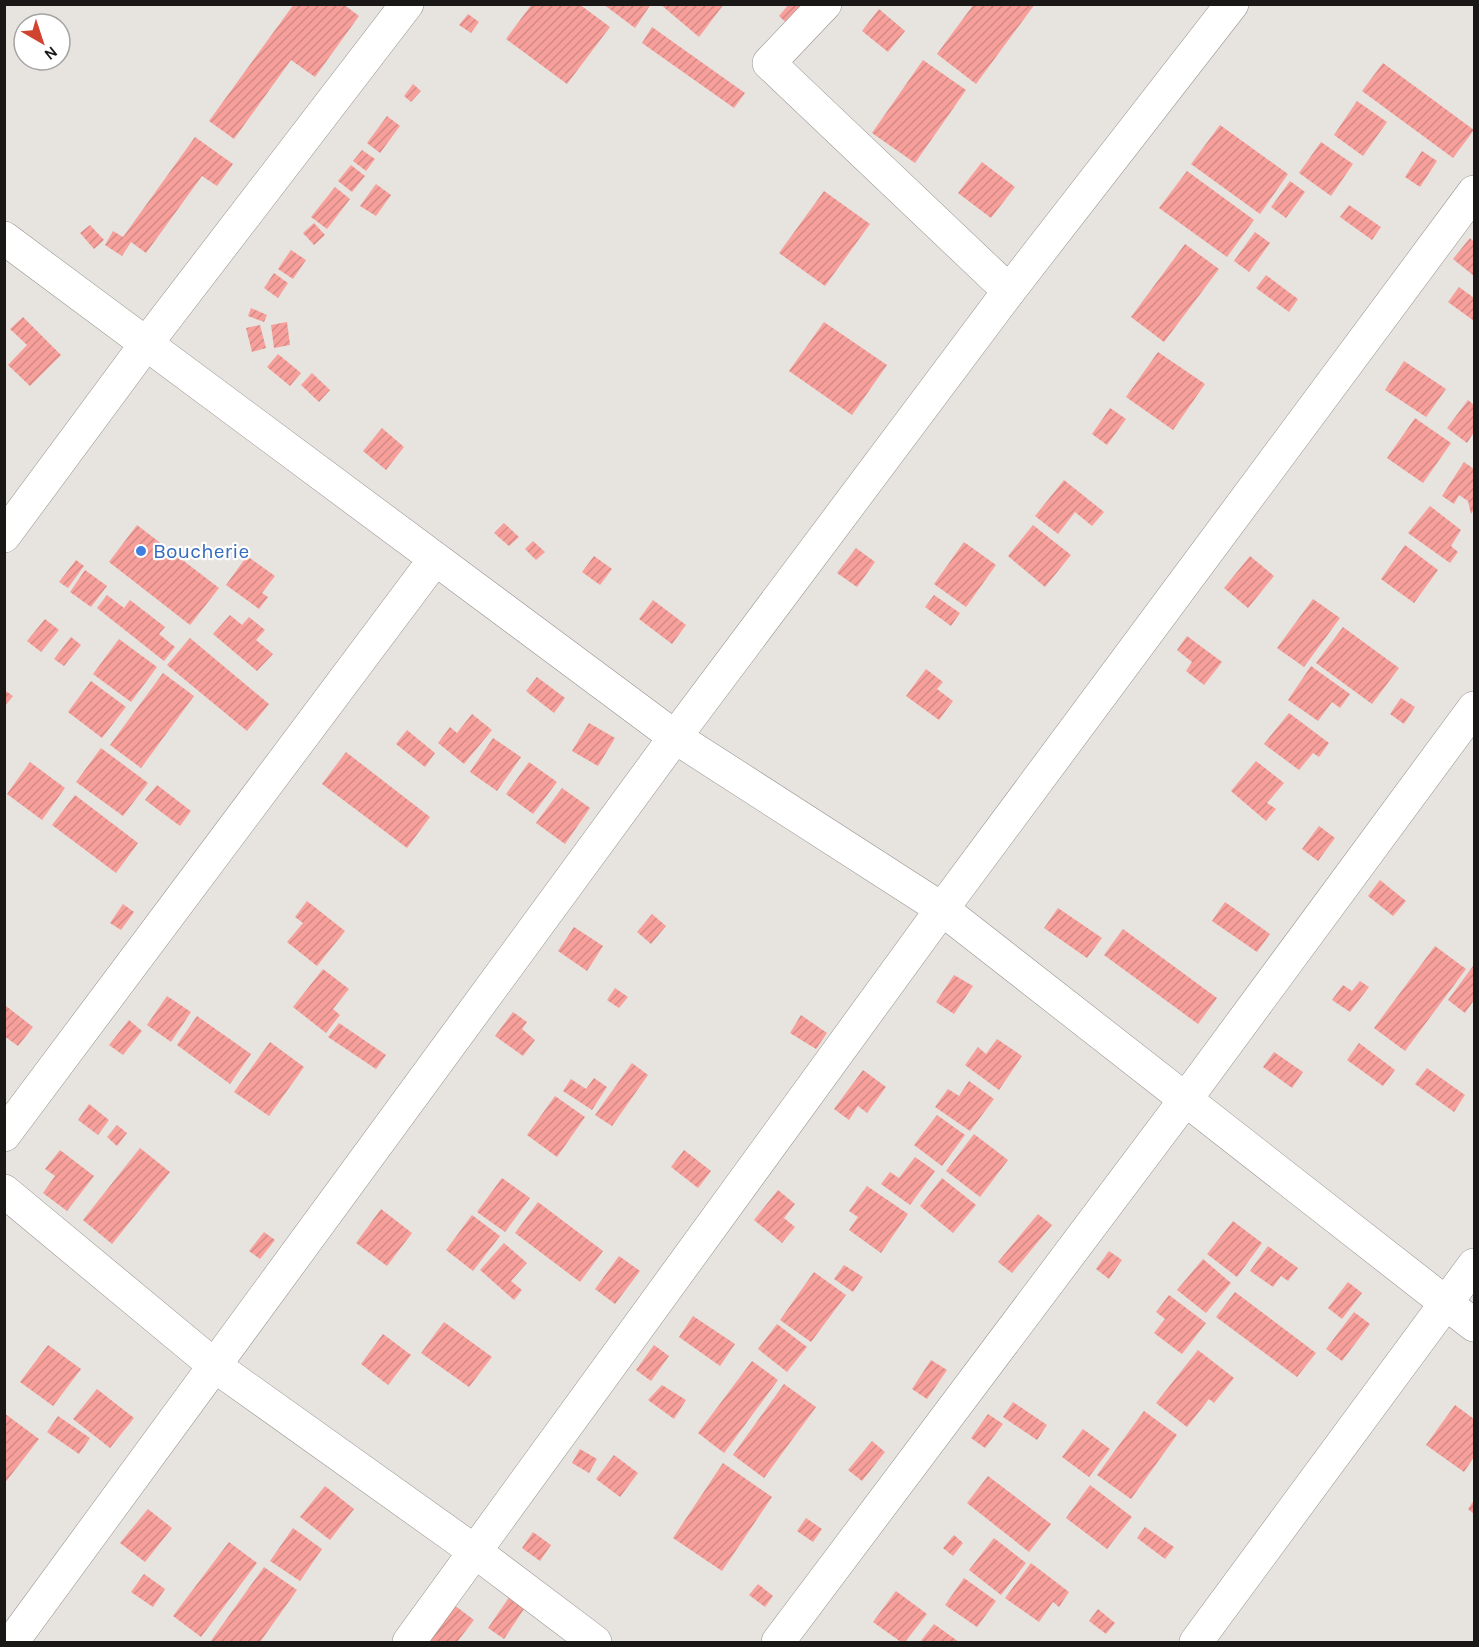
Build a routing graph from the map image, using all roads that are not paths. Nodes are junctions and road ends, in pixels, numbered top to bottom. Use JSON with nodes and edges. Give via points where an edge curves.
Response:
{"nodes":[{"id":1,"x":407,"y":4,"type":"edge"},
{"id":2,"x":825,"y":4,"type":"edge"},
{"id":3,"x":1232,"y":4,"type":"edge"},
{"id":4,"x":1474,"y":192,"type":"edge"},
{"id":5,"x":4,"y":238,"type":"edge"},
{"id":6,"x":1009,"y":291,"type":"junction"},
{"id":7,"x":146,"y":344,"type":"junction"},
{"id":8,"x":4,"y":536,"type":"edge"},
{"id":9,"x":435,"y":559,"type":"junction"},
{"id":10,"x":1474,"y":708,"type":"edge"},
{"id":11,"x":675,"y":737,"type":"junction"},
{"id":12,"x":942,"y":909,"type":"junction"},
{"id":13,"x":1185,"y":1100,"type":"junction"},
{"id":14,"x":4,"y":1135,"type":"edge"},
{"id":15,"x":4,"y":1191,"type":"edge"},
{"id":16,"x":1474,"y":1265,"type":"edge"},
{"id":17,"x":1446,"y":1304,"type":"junction"},
{"id":18,"x":1474,"y":1325,"type":"edge"},
{"id":19,"x":215,"y":1366,"type":"junction"},
{"id":20,"x":477,"y":1552,"type":"junction"},
{"id":21,"x":12,"y":1642,"type":"edge"},
{"id":22,"x":409,"y":1642,"type":"edge"},
{"id":23,"x":595,"y":1642,"type":"edge"},
{"id":24,"x":778,"y":1642,"type":"edge"},
{"id":25,"x":1196,"y":1642,"type":"edge"}],
"edges":[{"from":1,"to":7,"type":"street"},
{"from":2,"to":6,"type":"street","via":[[769,63]]},
{"from":3,"to":6,"type":"street"},
{"from":4,"to":12,"type":"street"},
{"from":5,"to":7,"type":"street"},
{"from":6,"to":11,"type":"street"},
{"from":7,"to":8,"type":"street"},
{"from":7,"to":9,"type":"street"},
{"from":9,"to":11,"type":"street"},
{"from":9,"to":14,"type":"street"},
{"from":10,"to":13,"type":"street"},
{"from":11,"to":12,"type":"street"},
{"from":11,"to":19,"type":"street"},
{"from":12,"to":13,"type":"street"},
{"from":12,"to":20,"type":"street"},
{"from":13,"to":17,"type":"street"},
{"from":13,"to":24,"type":"street"},
{"from":15,"to":19,"type":"street"},
{"from":16,"to":17,"type":"street"},
{"from":17,"to":18,"type":"street"},
{"from":17,"to":25,"type":"street"},
{"from":19,"to":20,"type":"street"},
{"from":19,"to":21,"type":"street"},
{"from":20,"to":22,"type":"street"},
{"from":20,"to":23,"type":"street"}]}
